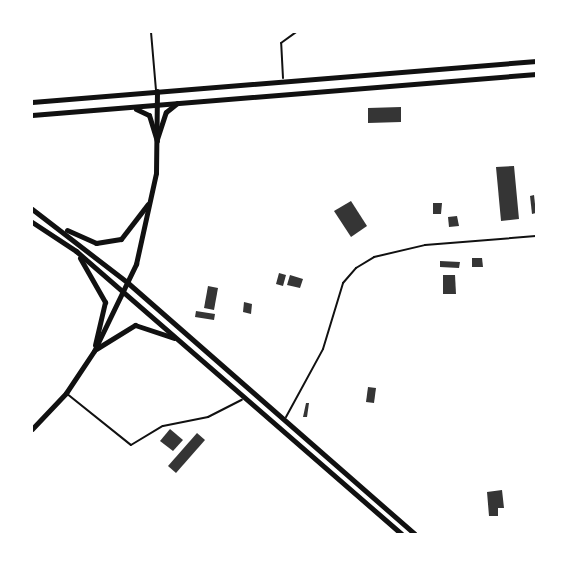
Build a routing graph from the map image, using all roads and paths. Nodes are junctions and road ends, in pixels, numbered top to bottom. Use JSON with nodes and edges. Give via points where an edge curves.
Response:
{"nodes":[{"id":1,"x":151,"y":32,"type":"edge"},
{"id":2,"x":296,"y":32,"type":"edge"},
{"id":3,"x":537,"y":61,"type":"edge"},
{"id":4,"x":537,"y":74,"type":"edge"},
{"id":5,"x":284,"y":82,"type":"junction"},
{"id":6,"x":157,"y":91,"type":"junction"},
{"id":7,"x":32,"y":102,"type":"edge"},
{"id":8,"x":177,"y":103,"type":"junction"},
{"id":9,"x":158,"y":104,"type":"junction"},
{"id":10,"x":124,"y":107,"type":"junction"},
{"id":11,"x":32,"y":115,"type":"edge"},
{"id":12,"x":157,"y":141,"type":"junction"},
{"id":13,"x":150,"y":200,"type":"junction"},
{"id":14,"x":32,"y":209,"type":"edge"},
{"id":15,"x":32,"y":222,"type":"edge"},
{"id":16,"x":52,"y":222,"type":"junction"},
{"id":17,"x":537,"y":236,"type":"edge"},
{"id":18,"x":76,"y":251,"type":"junction"},
{"id":19,"x":128,"y":283,"type":"junction"},
{"id":20,"x":124,"y":292,"type":"junction"},
{"id":21,"x":184,"y":343,"type":"junction"},
{"id":22,"x":94,"y":351,"type":"junction"},
{"id":23,"x":65,"y":393,"type":"junction"},
{"id":24,"x":245,"y":398,"type":"junction"},
{"id":25,"x":285,"y":418,"type":"junction"},
{"id":26,"x":278,"y":426,"type":"junction"},
{"id":27,"x":32,"y":429,"type":"edge"},
{"id":28,"x":401,"y":534,"type":"edge"},
{"id":29,"x":415,"y":534,"type":"edge"}],
"edges":[{"from":1,"to":6,"type":"lane"},
{"from":2,"to":5,"type":"lane","via":[[281,43]]},
{"from":3,"to":5,"type":"street"},
{"from":4,"to":8,"type":"street"},
{"from":5,"to":6,"type":"street"},
{"from":6,"to":7,"type":"street"},
{"from":6,"to":9,"type":"street"},
{"from":8,"to":9,"type":"street"},
{"from":8,"to":12,"type":"street","via":[[166,112]]},
{"from":9,"to":10,"type":"street"},
{"from":9,"to":12,"type":"street"},
{"from":10,"to":11,"type":"street"},
{"from":10,"to":12,"type":"street","via":[[147,112]]},
{"from":12,"to":13,"type":"street"},
{"from":13,"to":16,"type":"street","via":[[121,239],[96,243]]},
{"from":13,"to":19,"type":"street"},
{"from":14,"to":16,"type":"street"},
{"from":15,"to":18,"type":"street"},
{"from":16,"to":19,"type":"street"},
{"from":17,"to":25,"type":"lane","via":[[425,245],[374,257],[356,268],[343,283],[323,349]]},
{"from":18,"to":20,"type":"street"},
{"from":18,"to":22,"type":"street","via":[[105,302]]},
{"from":19,"to":20,"type":"street"},
{"from":19,"to":25,"type":"street"},
{"from":20,"to":21,"type":"street"},
{"from":20,"to":22,"type":"street"},
{"from":21,"to":22,"type":"street","via":[[148,326],[135,325]]},
{"from":21,"to":24,"type":"street"},
{"from":22,"to":23,"type":"street"},
{"from":23,"to":24,"type":"lane","via":[[131,445],[163,426],[208,417]]},
{"from":23,"to":27,"type":"street"},
{"from":24,"to":26,"type":"street"},
{"from":25,"to":26,"type":"lane"},
{"from":25,"to":29,"type":"street"},
{"from":26,"to":28,"type":"street"}]}
